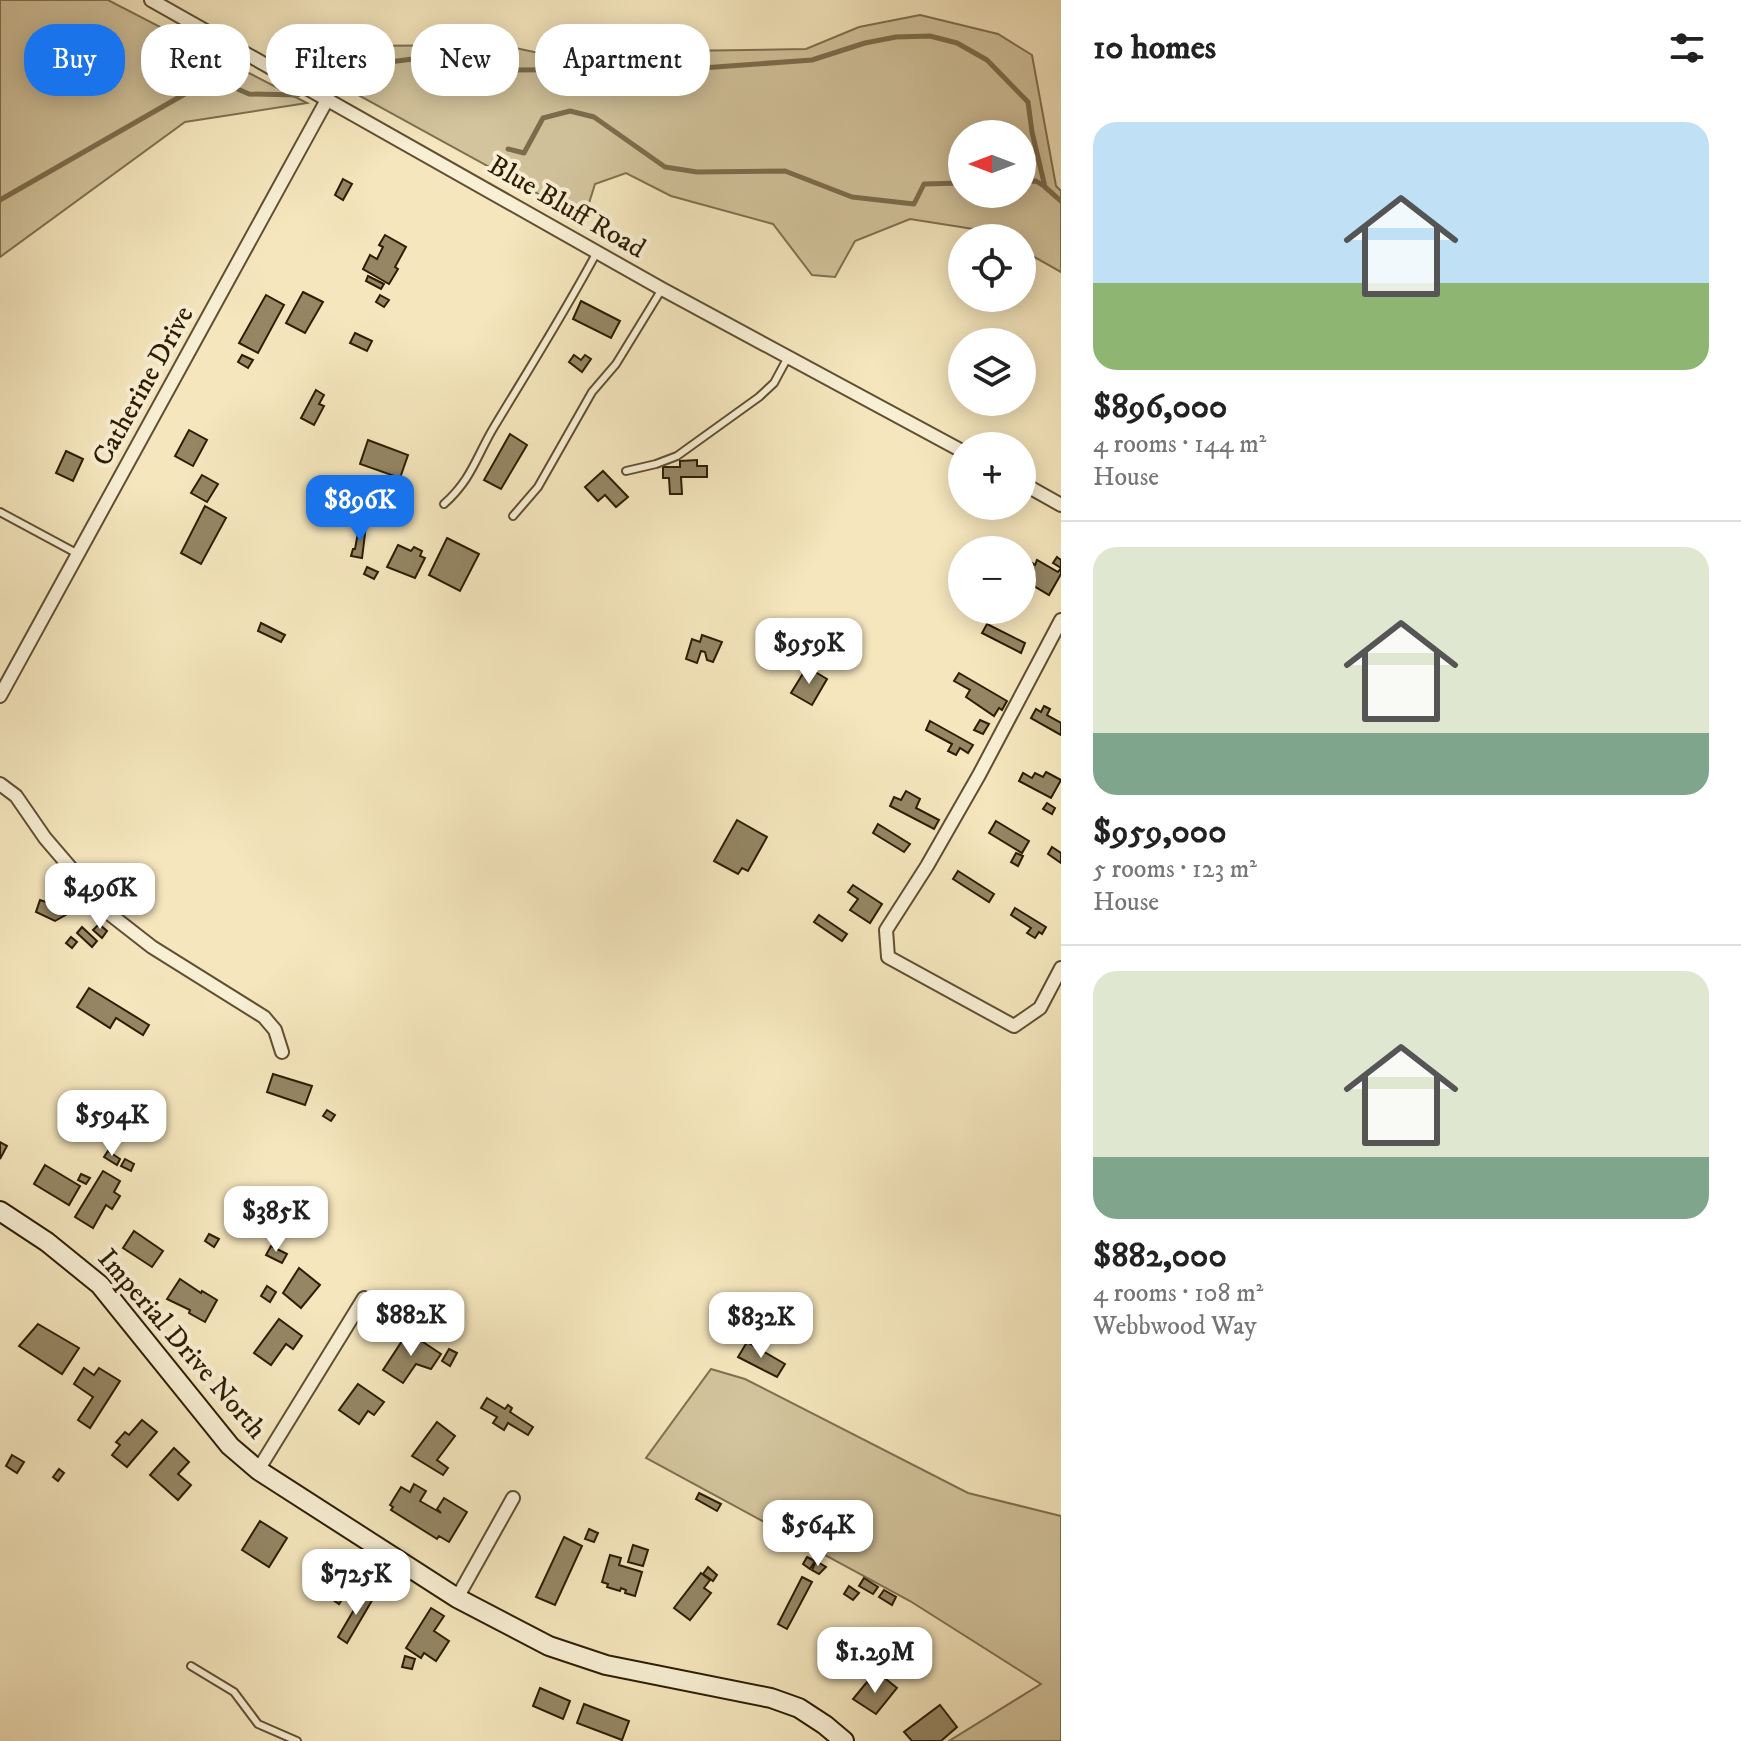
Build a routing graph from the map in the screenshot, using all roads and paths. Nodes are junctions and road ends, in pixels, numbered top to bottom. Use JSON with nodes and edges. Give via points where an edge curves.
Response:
{"nodes":[{"id":1,"x":151,"y":0,"type":"edge"},
{"id":2,"x":328,"y":98,"type":"junction"},
{"id":3,"x":597,"y":252,"type":"junction"},
{"id":4,"x":662,"y":289,"type":"junction"},
{"id":5,"x":788,"y":357,"type":"junction"},
{"id":6,"x":948,"y":443,"type":"edge"},
{"id":7,"x":626,"y":471,"type":"dead end"},
{"id":8,"x":1036,"y":491,"type":"edge"},
{"id":9,"x":444,"y":504,"type":"dead end"},
{"id":10,"x":1061,"y":505,"type":"edge"},
{"id":11,"x":0,"y":512,"type":"edge"},
{"id":12,"x":513,"y":516,"type":"dead end"},
{"id":13,"x":78,"y":554,"type":"junction"},
{"id":14,"x":1061,"y":620,"type":"edge"},
{"id":15,"x":0,"y":696,"type":"edge"},
{"id":16,"x":0,"y":784,"type":"edge"},
{"id":17,"x":1061,"y":968,"type":"edge"},
{"id":18,"x":282,"y":1052,"type":"dead end"},
{"id":19,"x":0,"y":1211,"type":"edge"},
{"id":20,"x":364,"y":1298,"type":"dead end"},
{"id":21,"x":258,"y":1470,"type":"junction"},
{"id":22,"x":513,"y":1498,"type":"dead end"},
{"id":23,"x":457,"y":1598,"type":"junction"},
{"id":24,"x":191,"y":1666,"type":"dead end"},
{"id":25,"x":297,"y":1741,"type":"edge"},
{"id":26,"x":844,"y":1741,"type":"edge"}],
"edges":[{"from":1,"to":2,"type":"street","name":"Blue Bluff Road"},
{"from":2,"to":3,"type":"street","name":"Blue Bluff Road"},
{"from":2,"to":13,"type":"street","name":"Catherine Drive"},
{"from":3,"to":4,"type":"street","name":"Blue Bluff Road"},
{"from":3,"to":9,"type":"lane","via":[[470,476]]},
{"from":4,"to":5,"type":"street","name":"Blue Bluff Road"},
{"from":4,"to":12,"type":"lane","via":[[616,364],[592,392],[538,487]]},
{"from":5,"to":6,"type":"street","name":"Blue Bluff Road"},
{"from":5,"to":7,"type":"lane","via":[[759,397],[677,456]]},
{"from":8,"to":10,"type":"street"},
{"from":11,"to":13,"type":"lane"},
{"from":13,"to":15,"type":"street","name":"Catherine Drive"},
{"from":14,"to":17,"type":"street","via":[[979,775],[886,930],[888,957],[1014,1026],[1040,1008]]},
{"from":16,"to":18,"type":"street","via":[[16,796],[111,915],[264,1017]]},
{"from":19,"to":21,"type":"street","name":"Imperial Drive North","via":[[100,1285],[230,1446]]},
{"from":20,"to":21,"type":"street"},
{"from":21,"to":23,"type":"street","name":"Imperial Drive North"},
{"from":22,"to":23,"type":"street"},
{"from":23,"to":26,"type":"street","name":"Imperial Drive North","via":[[549,1646],[606,1665],[799,1708]]},
{"from":24,"to":25,"type":"lane","via":[[234,1692],[258,1724]]}]}
